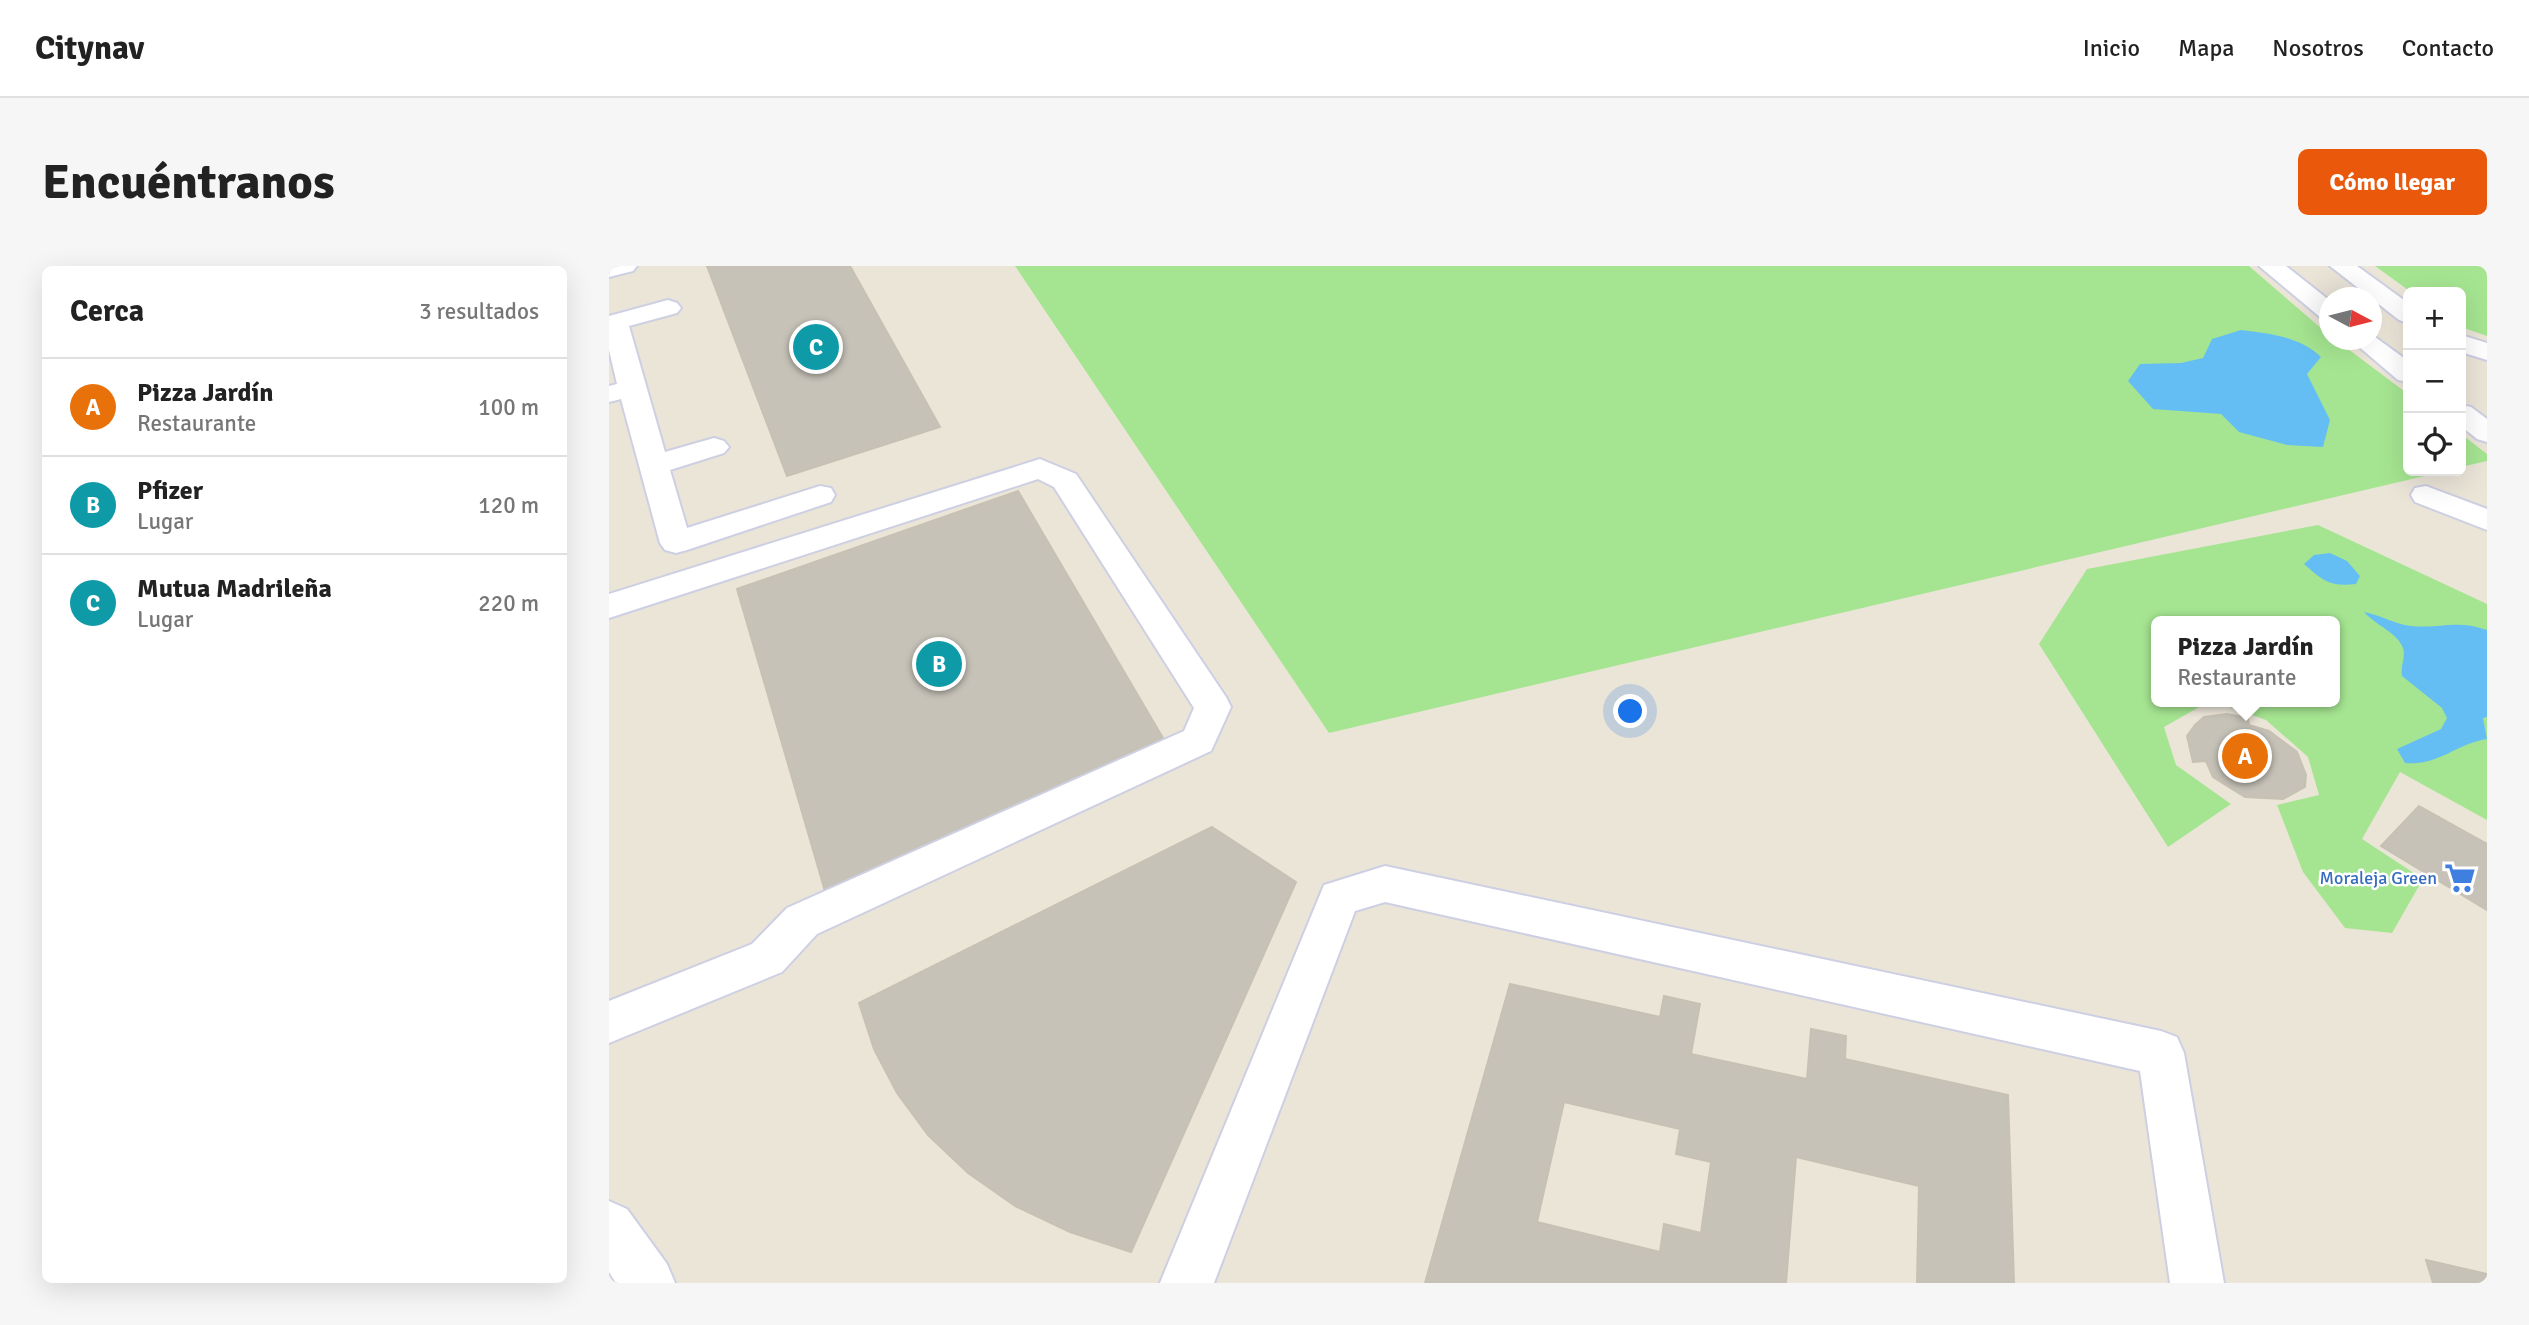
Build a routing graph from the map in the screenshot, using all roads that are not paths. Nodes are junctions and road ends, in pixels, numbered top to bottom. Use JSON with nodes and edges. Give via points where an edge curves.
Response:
{"nodes":[{"id":1,"x":625,"y":266,"type":"edge"},
{"id":2,"x":2271,"y":266,"type":"edge"},
{"id":3,"x":2342,"y":266,"type":"edge"},
{"id":4,"x":609,"y":270,"type":"edge"},
{"id":5,"x":2319,"y":304,"type":"edge"},
{"id":6,"x":668,"y":307,"type":"dead end"},
{"id":7,"x":2403,"y":311,"type":"edge"},
{"id":8,"x":612,"y":314,"type":"edge"},
{"id":9,"x":2382,"y":344,"type":"edge"},
{"id":10,"x":2466,"y":344,"type":"edge"},
{"id":11,"x":2403,"y":345,"type":"edge"},
{"id":12,"x":2378,"y":350,"type":"edge"},
{"id":13,"x":2487,"y":352,"type":"edge"},
{"id":14,"x":2403,"y":370,"type":"edge"},
{"id":15,"x":620,"y":391,"type":"edge"},
{"id":16,"x":2466,"y":417,"type":"edge"},
{"id":17,"x":2487,"y":433,"type":"edge"},
{"id":18,"x":713,"y":447,"type":"dead end"},
{"id":19,"x":654,"y":465,"type":"junction"},
{"id":20,"x":820,"y":495,"type":"dead end"},
{"id":21,"x":2426,"y":495,"type":"dead end"},
{"id":22,"x":2487,"y":520,"type":"edge"},
{"id":23,"x":609,"y":606,"type":"edge"},
{"id":24,"x":609,"y":1022,"type":"edge"},
{"id":25,"x":609,"y":1227,"type":"edge"},
{"id":26,"x":648,"y":1283,"type":"edge"},
{"id":27,"x":1187,"y":1283,"type":"edge"},
{"id":28,"x":2197,"y":1283,"type":"edge"}],
"edges":[{"from":1,"to":4,"type":"street"},
{"from":2,"to":5,"type":"street"},
{"from":3,"to":7,"type":"street"},
{"from":6,"to":8,"type":"street"},
{"from":8,"to":15,"type":"street"},
{"from":9,"to":11,"type":"street"},
{"from":10,"to":13,"type":"street"},
{"from":12,"to":14,"type":"street"},
{"from":15,"to":19,"type":"street"},
{"from":16,"to":17,"type":"street"},
{"from":18,"to":19,"type":"street"},
{"from":19,"to":20,"type":"street","via":[[676,543]]},
{"from":21,"to":22,"type":"street"},
{"from":23,"to":24,"type":"street","via":[[1040,468],[1065,481],[1213,707],[1198,741],[801,920],[767,958]]},
{"from":25,"to":26,"type":"street"},
{"from":27,"to":28,"type":"street","via":[[1339,898],[1385,884],[2161,1053]]}]}
